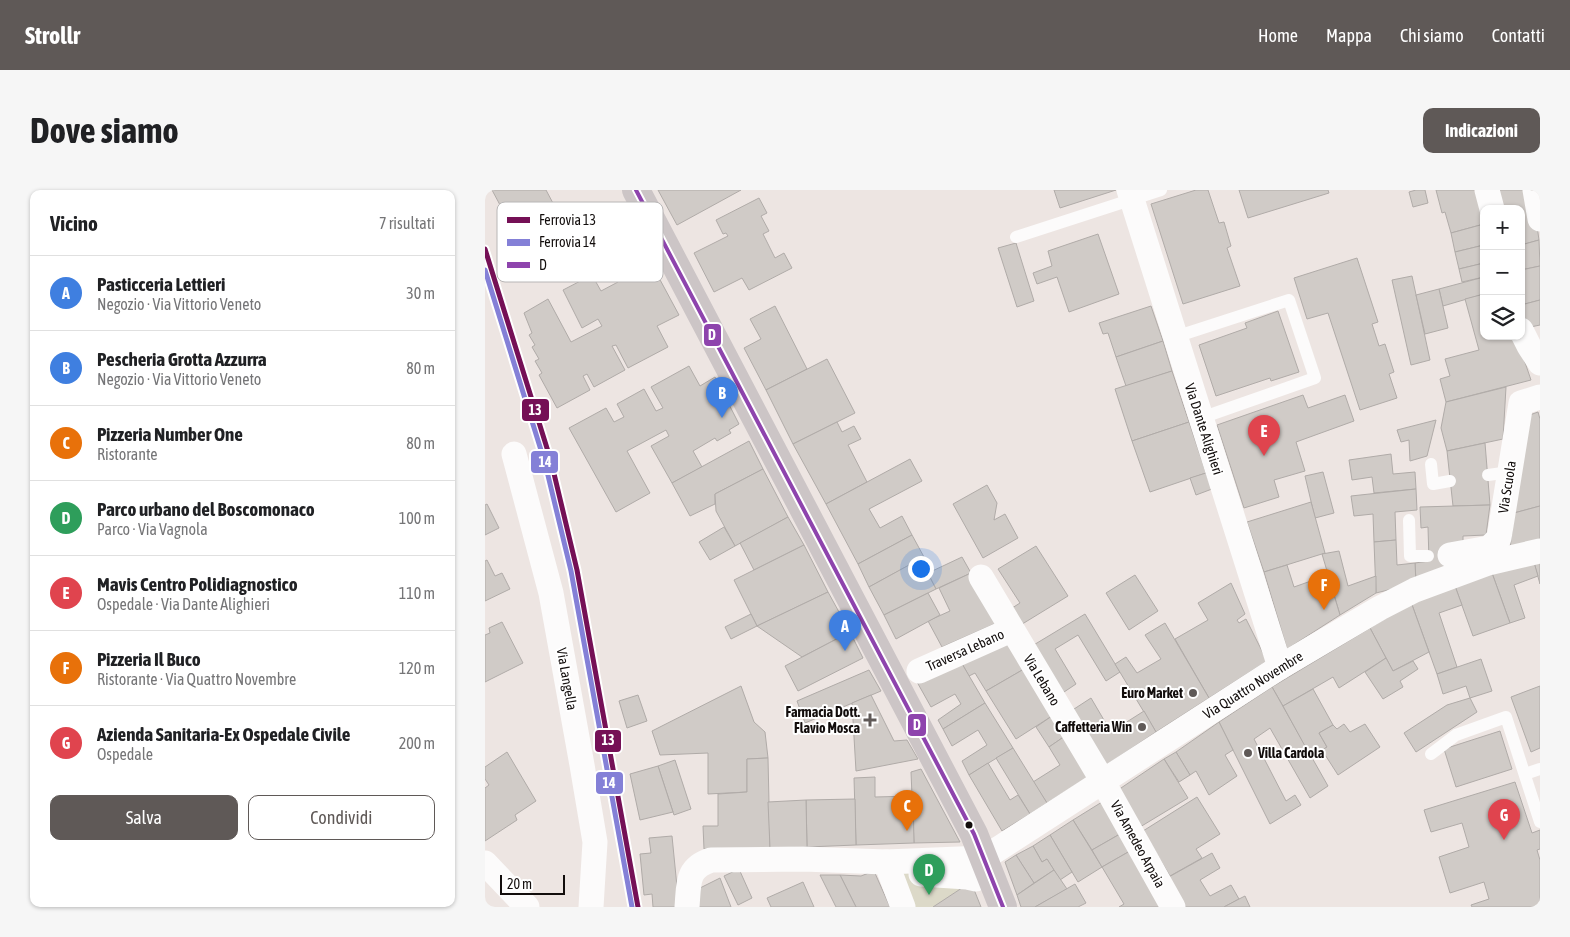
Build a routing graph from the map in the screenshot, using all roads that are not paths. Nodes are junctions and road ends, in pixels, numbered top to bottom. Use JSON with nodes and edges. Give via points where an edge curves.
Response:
{"nodes":[{"id":1,"x":636,"y":190,"type":"edge"},
{"id":2,"x":1161,"y":190,"type":"edge"},
{"id":3,"x":1487,"y":190,"type":"edge"},
{"id":4,"x":1535,"y":190,"type":"edge"},
{"id":5,"x":1131,"y":195,"type":"edge"},
{"id":6,"x":642,"y":202,"type":"edge"},
{"id":7,"x":1491,"y":205,"type":"edge"},
{"id":8,"x":1540,"y":219,"type":"edge"},
{"id":9,"x":1016,"y":237,"type":"dead end"},
{"id":10,"x":663,"y":241,"type":"edge"},
{"id":11,"x":1175,"y":337,"type":"junction"},
{"id":12,"x":1525,"y":338,"type":"edge"},
{"id":13,"x":1540,"y":363,"type":"edge"},
{"id":14,"x":1540,"y":397,"type":"edge"},
{"id":15,"x":1201,"y":418,"type":"junction"},
{"id":16,"x":514,"y":454,"type":"dead end"},
{"id":17,"x":1431,"y":464,"type":"dead end"},
{"id":18,"x":1450,"y":481,"type":"dead end"},
{"id":19,"x":1409,"y":520,"type":"dead end"},
{"id":20,"x":1540,"y":551,"type":"edge"},
{"id":21,"x":1439,"y":555,"type":"joint"},
{"id":22,"x":981,"y":577,"type":"dead end"},
{"id":23,"x":1011,"y":630,"type":"junction"},
{"id":24,"x":1279,"y":667,"type":"junction"},
{"id":25,"x":919,"y":671,"type":"dead end"},
{"id":26,"x":1431,"y":754,"type":"dead end"},
{"id":27,"x":1540,"y":769,"type":"edge"},
{"id":28,"x":1525,"y":774,"type":"junction"},
{"id":29,"x":1103,"y":782,"type":"junction"},
{"id":30,"x":1540,"y":822,"type":"edge"},
{"id":31,"x":485,"y":863,"type":"edge"},
{"id":32,"x":893,"y":867,"type":"junction"},
{"id":33,"x":980,"y":868,"type":"junction"},
{"id":34,"x":527,"y":907,"type":"edge"},
{"id":35,"x":591,"y":907,"type":"edge"},
{"id":36,"x":687,"y":907,"type":"edge"},
{"id":37,"x":903,"y":907,"type":"edge"},
{"id":38,"x":1003,"y":907,"type":"edge"},
{"id":39,"x":1173,"y":907,"type":"edge"}],
"edges":[{"from":1,"to":6,"type":"main road"},
{"from":2,"to":5,"type":"lane"},
{"from":3,"to":7,"type":"street"},
{"from":4,"to":8,"type":"street"},
{"from":5,"to":9,"type":"lane"},
{"from":5,"to":11,"type":"street","name":"Via Dante Alighieri"},
{"from":10,"to":33,"type":"main road","via":[[974,834]]},
{"from":11,"to":15,"type":"street","name":"Via Dante Alighieri"},
{"from":11,"to":15,"type":"lane","via":[[1289,300],[1315,378]]},
{"from":12,"to":13,"type":"street"},
{"from":14,"to":21,"type":"street","name":"Via Scuola","via":[[1521,403],[1499,474],[1499,538],[1489,548]]},
{"from":15,"to":24,"type":"street","name":"Via Dante Alighieri"},
{"from":16,"to":35,"type":"street","name":"Via Langella","via":[[551,593],[582,765],[595,842]]},
{"from":17,"to":18,"type":"lane","via":[[1433,484]]},
{"from":19,"to":21,"type":"lane","via":[[1410,556]]},
{"from":20,"to":24,"type":"street","name":"Via Quattro Novembre","via":[[1488,563],[1415,590]]},
{"from":22,"to":23,"type":"street","name":"Via Lebano"},
{"from":23,"to":25,"type":"street","name":"Traversa Lebano"},
{"from":23,"to":29,"type":"street","name":"Via Lebano"},
{"from":24,"to":29,"type":"street","name":"Via Quattro Novembre"},
{"from":26,"to":28,"type":"lane","via":[[1456,734],[1506,717]]},
{"from":27,"to":28,"type":"lane"},
{"from":28,"to":30,"type":"lane"},
{"from":29,"to":33,"type":"street","name":"Via Quattro Novembre"},
{"from":29,"to":39,"type":"street","name":"Via Amedeo Arpaia"},
{"from":31,"to":34,"type":"street"},
{"from":32,"to":33,"type":"street"},
{"from":32,"to":36,"type":"street","via":[[803,859],[711,860],[699,865],[691,875]]},
{"from":32,"to":37,"type":"street"},
{"from":33,"to":38,"type":"main road"}]}
